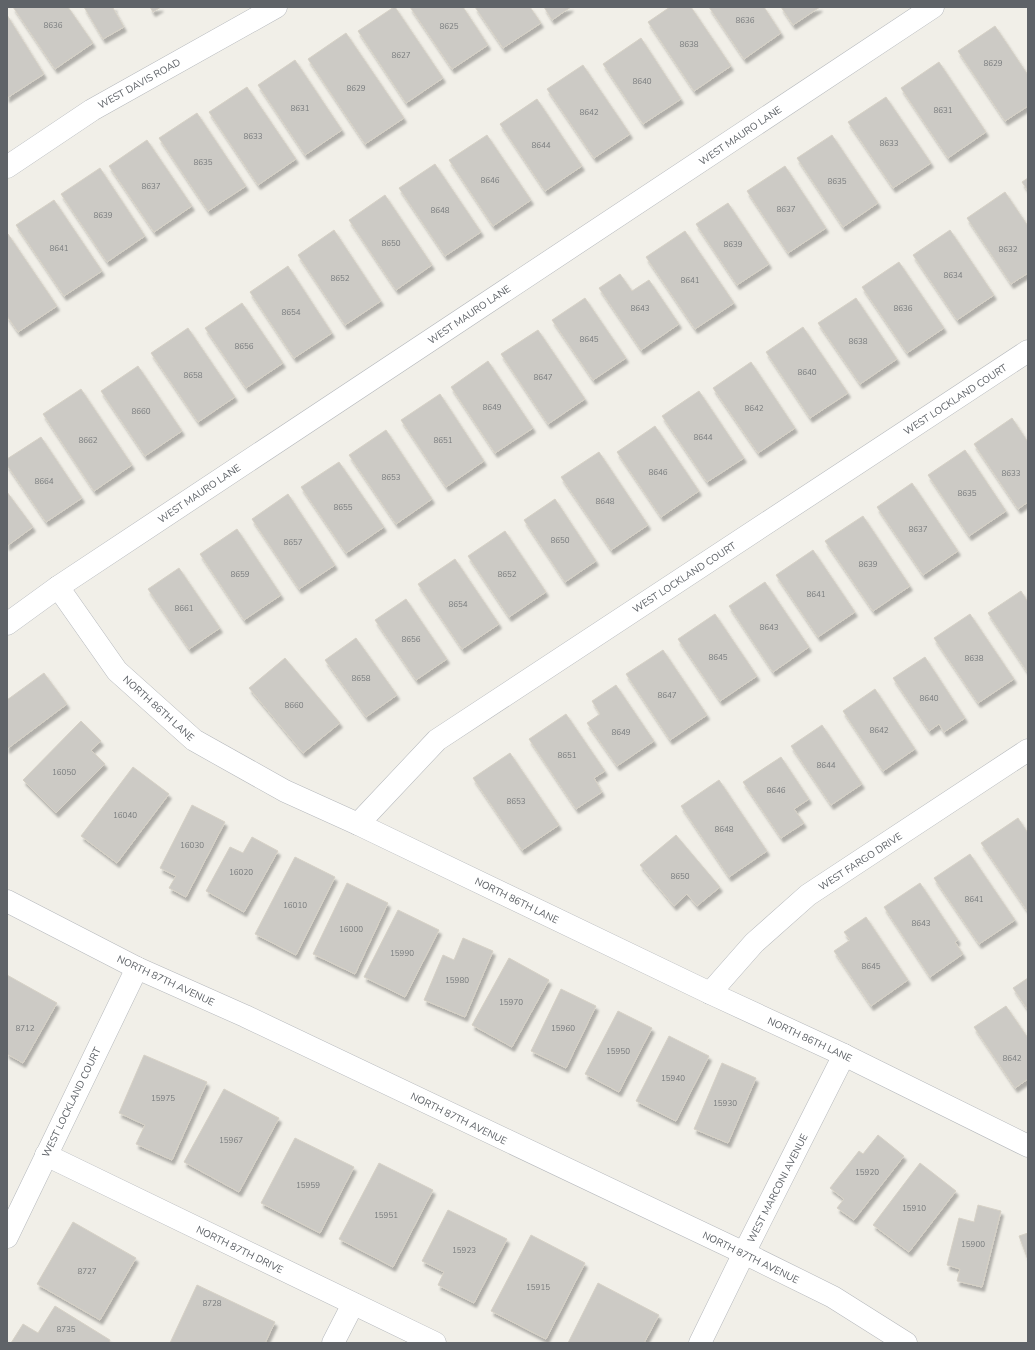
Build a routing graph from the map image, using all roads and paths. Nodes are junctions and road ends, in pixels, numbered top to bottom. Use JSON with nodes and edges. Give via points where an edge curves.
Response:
{"nodes":[{"id":1,"x":276,"y":7,"type":"edge"},
{"id":2,"x":933,"y":7,"type":"edge"},
{"id":3,"x":248,"y":14,"type":"edge"},
{"id":4,"x":7,"y":167,"type":"edge"},
{"id":5,"x":1028,"y":351,"type":"edge"},
{"id":6,"x":58,"y":587,"type":"junction"},
{"id":7,"x":7,"y":624,"type":"edge"},
{"id":8,"x":1028,"y":750,"type":"edge"},
{"id":9,"x":358,"y":824,"type":"junction"},
{"id":10,"x":7,"y":901,"type":"edge"},
{"id":11,"x":137,"y":968,"type":"junction"},
{"id":12,"x":710,"y":993,"type":"junction"},
{"id":13,"x":844,"y":1055,"type":"junction"},
{"id":14,"x":1028,"y":1146,"type":"edge"},
{"id":15,"x":46,"y":1154,"type":"junction"},
{"id":16,"x":7,"y":1237,"type":"edge"},
{"id":17,"x":744,"y":1253,"type":"junction"},
{"id":18,"x":353,"y":1304,"type":"junction"},
{"id":19,"x":333,"y":1343,"type":"edge"},
{"id":20,"x":435,"y":1343,"type":"edge"},
{"id":21,"x":700,"y":1343,"type":"edge"},
{"id":22,"x":906,"y":1343,"type":"edge"}],
"edges":[{"from":1,"to":3,"type":"street","name":"WEST DAVIS ROAD"},
{"from":2,"to":6,"type":"street","name":"WEST MAURO LANE"},
{"from":3,"to":4,"type":"street","name":"WEST DAVIS ROAD","via":[[92,110]]},
{"from":5,"to":9,"type":"street","name":"WEST LOCKLAND COURT","via":[[437,740]]},
{"from":6,"to":7,"type":"street","name":"WEST MAURO LANE"},
{"from":6,"to":9,"type":"street","name":"NORTH 86TH LANE","via":[[117,671],[194,740],[285,791]]},
{"from":8,"to":12,"type":"street","name":"WEST FARGO DRIVE","via":[[808,895],[754,943]]},
{"from":9,"to":12,"type":"street","name":"NORTH 86TH LANE"},
{"from":10,"to":11,"type":"street","name":"NORTH 87TH AVENUE"},
{"from":11,"to":15,"type":"street","name":"WEST LOCKLAND COURT"},
{"from":11,"to":17,"type":"street","name":"NORTH 87TH AVENUE","via":[[246,1016]]},
{"from":12,"to":13,"type":"street","name":"NORTH 86TH LANE"},
{"from":13,"to":14,"type":"street","name":"NORTH 86TH LANE"},
{"from":13,"to":17,"type":"street","name":"WEST MARCONI AVENUE"},
{"from":15,"to":16,"type":"street","name":"WEST LOCKLAND COURT"},
{"from":15,"to":18,"type":"street","name":"NORTH 87TH DRIVE"},
{"from":17,"to":21,"type":"street","name":"WEST MARCONI AVENUE"},
{"from":17,"to":22,"type":"street","name":"NORTH 87TH AVENUE","via":[[833,1297]]},
{"from":18,"to":19,"type":"street"},
{"from":18,"to":20,"type":"street","name":"NORTH 87TH DRIVE"}]}
